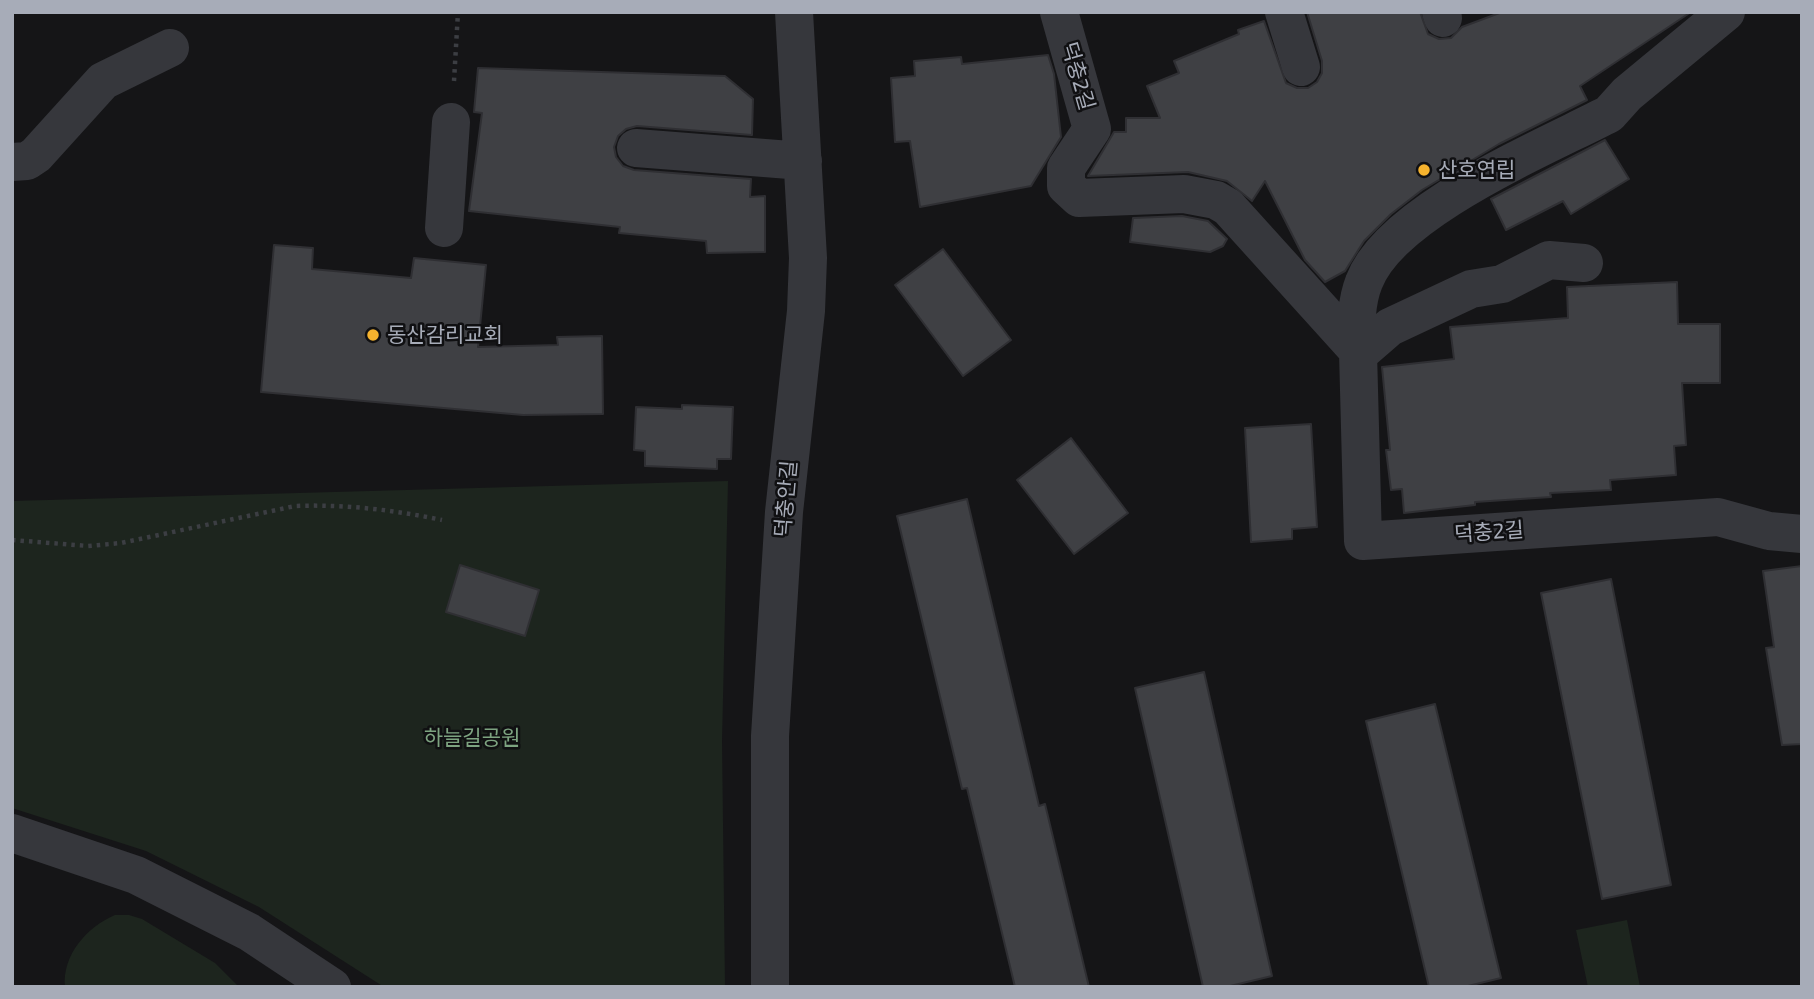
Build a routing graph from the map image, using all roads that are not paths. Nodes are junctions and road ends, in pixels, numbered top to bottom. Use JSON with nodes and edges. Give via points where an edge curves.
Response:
{"nodes":[{"id":1,"x":794,"y":12,"type":"edge"},
{"id":2,"x":1059,"y":12,"type":"edge"},
{"id":3,"x":1284,"y":12,"type":"edge"},
{"id":4,"x":1726,"y":12,"type":"edge"},
{"id":5,"x":170,"y":48,"type":"dead end"},
{"id":6,"x":1301,"y":67,"type":"dead end"},
{"id":7,"x":451,"y":122,"type":"dead end"},
{"id":8,"x":636,"y":148,"type":"dead end"},
{"id":9,"x":803,"y":160,"type":"junction"},
{"id":10,"x":12,"y":162,"type":"edge"},
{"id":11,"x":444,"y":228,"type":"dead end"},
{"id":12,"x":1584,"y":262,"type":"dead end"},
{"id":13,"x":1360,"y":353,"type":"junction"},
{"id":14,"x":1802,"y":534,"type":"edge"},
{"id":15,"x":12,"y":833,"type":"edge"},
{"id":16,"x":332,"y":987,"type":"edge"},
{"id":17,"x":770,"y":987,"type":"edge"}],
"edges":[{"from":1,"to":9,"type":"street","name":"덕충안길"},
{"from":2,"to":13,"type":"street","name":"덕충2길","via":[[1092,129],[1066,167],[1066,186],[1073,194],[1090,199],[1184,194],[1216,200],[1228,207]]},
{"from":3,"to":6,"type":"street"},
{"from":4,"to":13,"type":"street","name":"덕충2길","via":[[1609,114],[1427,210],[1400,235],[1364,281],[1357,314]]},
{"from":5,"to":10,"type":"street","via":[[103,81],[36,155]]},
{"from":7,"to":11,"type":"street"},
{"from":8,"to":9,"type":"street"},
{"from":9,"to":17,"type":"street","name":"덕충안길","via":[[806,311],[784,512],[770,736]]},
{"from":12,"to":13,"type":"street","via":[[1549,260],[1502,284],[1471,289],[1390,327]]},
{"from":13,"to":14,"type":"street","name":"덕충2길","via":[[1363,541],[1718,517],[1769,531]]},
{"from":15,"to":16,"type":"street","via":[[136,875],[250,932]]}]}
